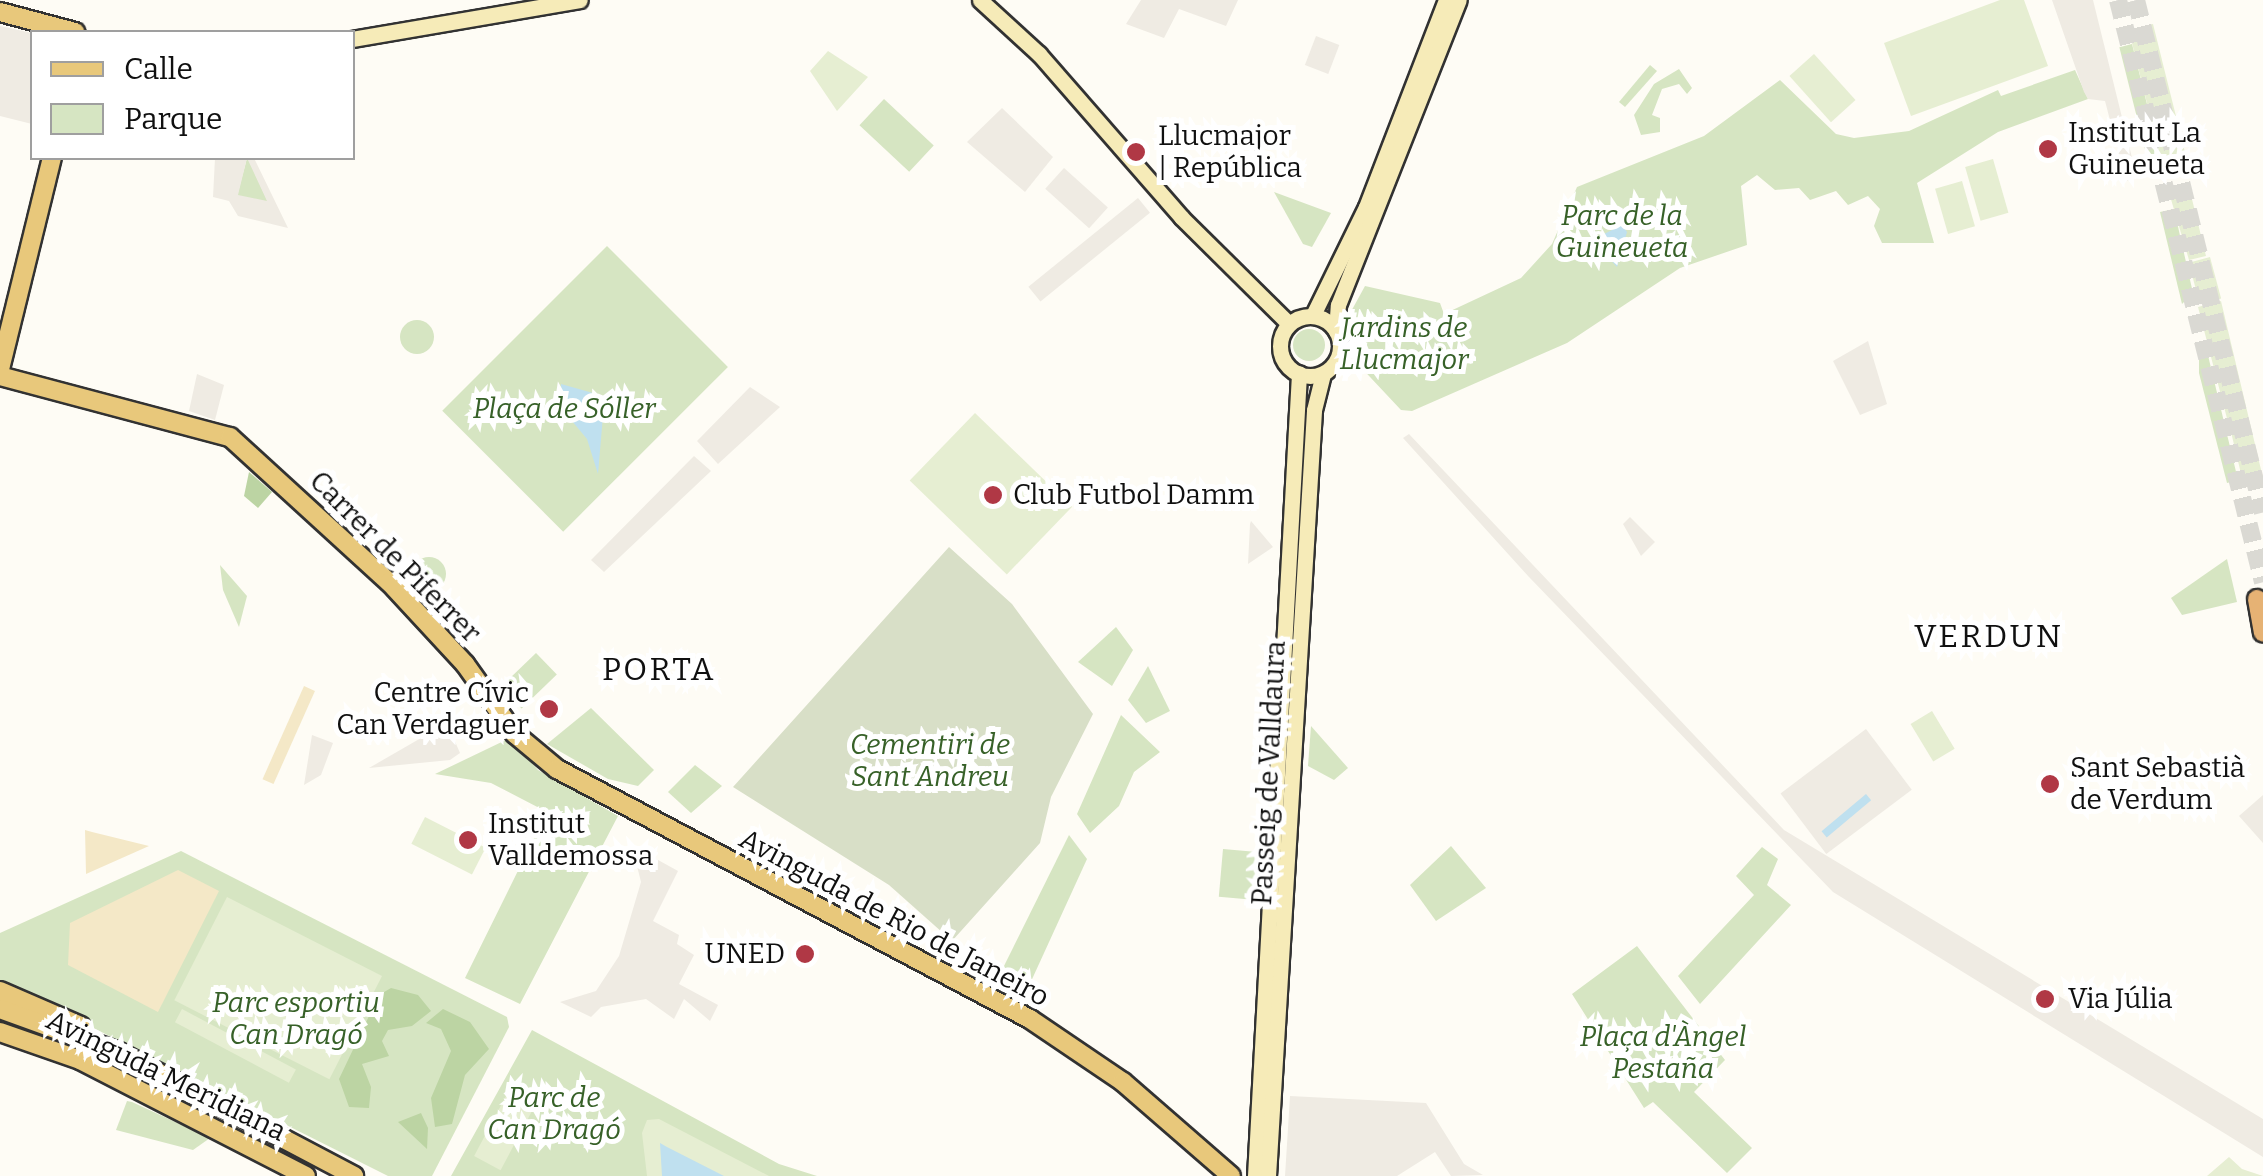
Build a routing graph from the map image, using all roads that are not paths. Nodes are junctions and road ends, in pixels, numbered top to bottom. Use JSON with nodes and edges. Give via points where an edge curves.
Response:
{"nodes":[{"id":1,"x":580,"y":0,"type":"edge"},
{"id":2,"x":980,"y":0,"type":"edge"},
{"id":3,"x":1446,"y":0,"type":"edge"},
{"id":4,"x":1459,"y":0,"type":"edge"},
{"id":5,"x":0,"y":12,"type":"edge"},
{"id":6,"x":68,"y":30,"type":"edge"},
{"id":7,"x":355,"y":38,"type":"edge"},
{"id":8,"x":1412,"y":108,"type":"junction"},
{"id":9,"x":51,"y":162,"type":"edge"},
{"id":10,"x":1313,"y":316,"type":"junction"},
{"id":11,"x":1289,"y":324,"type":"junction"},
{"id":12,"x":1336,"y":331,"type":"junction"},
{"id":13,"x":0,"y":373,"type":"edge"},
{"id":14,"x":1299,"y":373,"type":"junction"},
{"id":15,"x":1324,"y":374,"type":"junction"},
{"id":16,"x":2257,"y":600,"type":"dead end"},
{"id":17,"x":2263,"y":632,"type":"edge"},
{"id":18,"x":515,"y":734,"type":"joint"},
{"id":19,"x":0,"y":990,"type":"edge"},
{"id":20,"x":0,"y":1009,"type":"edge"},
{"id":21,"x":0,"y":1032,"type":"edge"},
{"id":22,"x":119,"y":1052,"type":"junction"},
{"id":23,"x":306,"y":1176,"type":"edge"},
{"id":24,"x":354,"y":1176,"type":"edge"},
{"id":25,"x":1231,"y":1176,"type":"edge"},
{"id":26,"x":1256,"y":1176,"type":"edge"},
{"id":27,"x":1268,"y":1176,"type":"edge"}],
"edges":[{"from":1,"to":7,"type":"main road"},
{"from":2,"to":11,"type":"main road"},
{"from":3,"to":8,"type":"main road"},
{"from":4,"to":8,"type":"main road"},
{"from":5,"to":6,"type":"main road"},
{"from":8,"to":10,"type":"main road"},
{"from":8,"to":12,"type":"main road","via":[[1338,305]]},
{"from":9,"to":13,"type":"main road"},
{"from":10,"to":11,"type":"main road"},
{"from":10,"to":12,"type":"main road"},
{"from":11,"to":14,"type":"main road","via":[[1280,348]]},
{"from":12,"to":15,"type":"main road","via":[[1339,354]]},
{"from":13,"to":18,"type":"main road","name":"Carrer de Piferrer","via":[[222,433],[388,582],[465,664]]},
{"from":14,"to":15,"type":"main road"},
{"from":14,"to":26,"type":"main road","name":"Passeig de Valldaura"},
{"from":15,"to":27,"type":"main road","name":"Passeig de Valldaura","via":[[1314,404]]},
{"from":16,"to":17,"type":"highway"},
{"from":18,"to":25,"type":"main road","name":"Avinguda de Rio de Janeiro","via":[[609,799],[1030,1019],[1123,1082]]},
{"from":19,"to":22,"type":"main road","name":"Avinguda Meridiana","via":[[50,1009]]},
{"from":20,"to":22,"type":"main road","name":"Avinguda Meridiana"},
{"from":21,"to":23,"type":"main road","name":"Avinguda Meridiana","via":[[80,1060]]},
{"from":22,"to":24,"type":"main road","name":"Avinguda Meridiana"}]}
